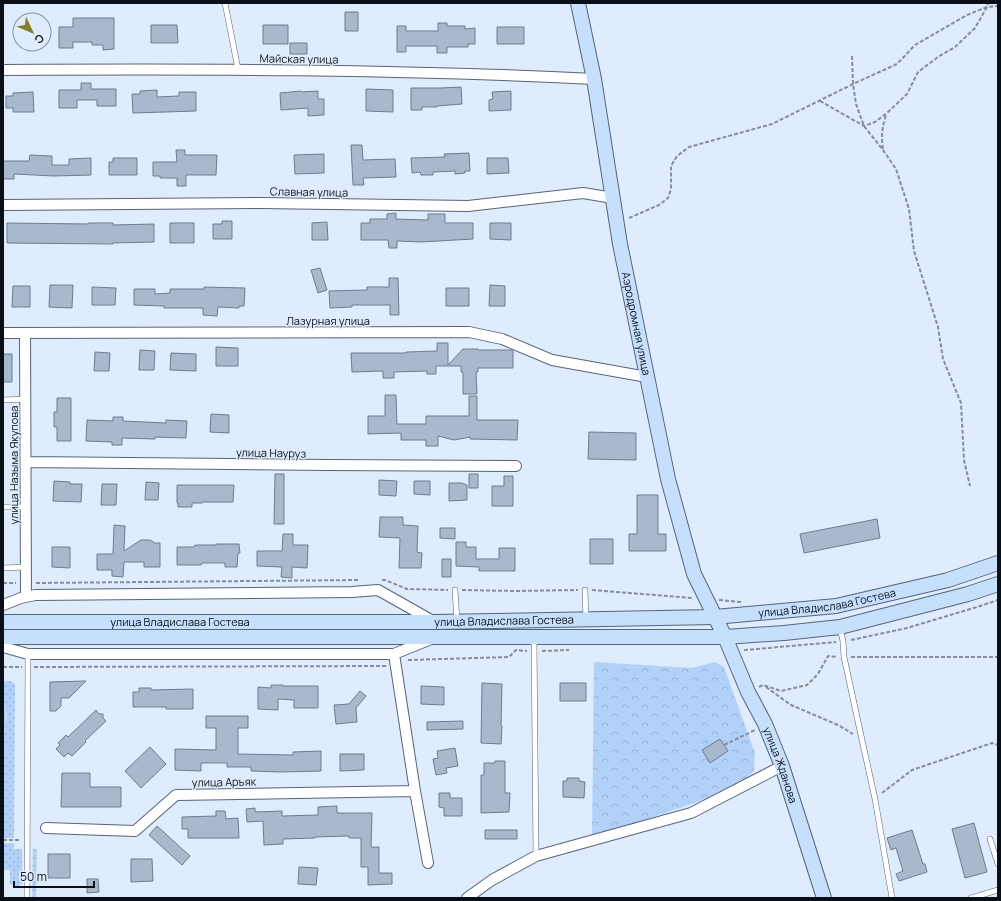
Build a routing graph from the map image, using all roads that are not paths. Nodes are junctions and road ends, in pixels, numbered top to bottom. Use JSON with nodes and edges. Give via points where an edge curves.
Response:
{"nodes":[{"id":1,"x":225,"y":3,"type":"edge"},
{"id":2,"x":578,"y":3,"type":"edge"},
{"id":3,"x":3,"y":70,"type":"edge"},
{"id":4,"x":238,"y":70,"type":"junction"},
{"id":5,"x":594,"y":79,"type":"junction"},
{"id":6,"x":613,"y":198,"type":"junction"},
{"id":7,"x":3,"y":205,"type":"edge"},
{"id":8,"x":3,"y":333,"type":"edge"},
{"id":9,"x":25,"y":333,"type":"junction"},
{"id":10,"x":647,"y":377,"type":"junction"},
{"id":11,"x":26,"y":399,"type":"junction"},
{"id":12,"x":3,"y":400,"type":"edge"},
{"id":13,"x":26,"y":462,"type":"junction"},
{"id":14,"x":516,"y":466,"type":"dead end"},
{"id":15,"x":3,"y":507,"type":"edge"},
{"id":16,"x":26,"y":507,"type":"junction"},
{"id":17,"x":998,"y":563,"type":"edge"},
{"id":18,"x":3,"y":568,"type":"edge"},
{"id":19,"x":26,"y":568,"type":"junction"},
{"id":20,"x":998,"y":584,"type":"edge"},
{"id":21,"x":456,"y":590,"type":"dead end"},
{"id":22,"x":585,"y":590,"type":"dead end"},
{"id":23,"x":26,"y":596,"type":"junction"},
{"id":24,"x":3,"y":605,"type":"edge"},
{"id":25,"x":715,"y":617,"type":"junction"},
{"id":26,"x":586,"y":619,"type":"junction"},
{"id":27,"x":3,"y":622,"type":"edge"},
{"id":28,"x":434,"y":622,"type":"junction"},
{"id":29,"x":457,"y":622,"type":"junction"},
{"id":30,"x":840,"y":627,"type":"junction"},
{"id":31,"x":438,"y":636,"type":"junction"},
{"id":32,"x":534,"y":636,"type":"junction"},
{"id":33,"x":3,"y":637,"type":"edge"},
{"id":34,"x":725,"y":637,"type":"junction"},
{"id":35,"x":3,"y":647,"type":"edge"},
{"id":36,"x":28,"y":654,"type":"junction"},
{"id":37,"x":394,"y":654,"type":"junction"},
{"id":38,"x":782,"y":766,"type":"junction"},
{"id":39,"x":415,"y":791,"type":"junction"},
{"id":40,"x":46,"y":828,"type":"dead end"},
{"id":41,"x":990,"y":839,"type":"dead end"},
{"id":42,"x":536,"y":856,"type":"junction"},
{"id":43,"x":428,"y":863,"type":"dead end"},
{"id":44,"x":998,"y":864,"type":"edge"},
{"id":45,"x":998,"y":890,"type":"edge"},
{"id":46,"x":27,"y":898,"type":"edge"},
{"id":47,"x":467,"y":898,"type":"edge"},
{"id":48,"x":824,"y":898,"type":"edge"},
{"id":49,"x":892,"y":898,"type":"edge"},
{"id":50,"x":971,"y":898,"type":"edge"}],
"edges":[{"from":1,"to":4,"type":"lane"},
{"from":2,"to":5,"type":"main road","name":"Аэродромная улица"},
{"from":3,"to":4,"type":"street","name":"Майская улица"},
{"from":4,"to":5,"type":"street","name":"Майская улица","via":[[498,74]]},
{"from":5,"to":6,"type":"main road","name":"Аэродромная улица"},
{"from":6,"to":7,"type":"street","name":"Славная улица","via":[[582,193],[468,206],[260,203]]},
{"from":6,"to":10,"type":"main road","name":"Аэродромная улица"},
{"from":8,"to":9,"type":"street","name":"Лазурная улица"},
{"from":9,"to":10,"type":"street","name":"Лазурная улица","via":[[469,332],[502,339],[552,360]]},
{"from":9,"to":11,"type":"street","name":"улица Назыма Якупова"},
{"from":10,"to":25,"type":"main road","name":"Аэродромная улица","via":[[668,478],[694,574]]},
{"from":11,"to":12,"type":"lane"},
{"from":11,"to":13,"type":"street","name":"улица Назыма Якупова"},
{"from":13,"to":14,"type":"street","name":"улица Науруз"},
{"from":13,"to":16,"type":"street","name":"улица Назыма Якупова"},
{"from":15,"to":16,"type":"lane"},
{"from":16,"to":19,"type":"street","name":"улица Назыма Якупова"},
{"from":17,"to":25,"type":"main road","name":"улица Владислава Гостева","via":[[948,580],[836,606]]},
{"from":18,"to":19,"type":"lane"},
{"from":19,"to":23,"type":"street","name":"улица Назыма Якупова"},
{"from":20,"to":30,"type":"main road","name":"улица Владислава Гостева"},
{"from":21,"to":29,"type":"lane"},
{"from":22,"to":26,"type":"lane"},
{"from":23,"to":24,"type":"street"},
{"from":23,"to":28,"type":"street","via":[[378,590]]},
{"from":25,"to":26,"type":"main road","name":"улица Владислава Гостева"},
{"from":25,"to":34,"type":"main road","name":"Аэродромная улица"},
{"from":26,"to":29,"type":"main road","name":"улица Владислава Гостева"},
{"from":27,"to":28,"type":"main road","name":"улица Владислава Гостева"},
{"from":28,"to":29,"type":"main road","name":"улица Владислава Гостева"},
{"from":30,"to":34,"type":"main road","name":"улица Владислава Гостева"},
{"from":30,"to":49,"type":"lane"},
{"from":31,"to":32,"type":"main road","name":"улица Владислава Гостева"},
{"from":31,"to":33,"type":"main road","name":"улица Владислава Гостева"},
{"from":31,"to":37,"type":"street"},
{"from":32,"to":34,"type":"main road","name":"улица Владислава Гостева"},
{"from":32,"to":42,"type":"lane"},
{"from":34,"to":38,"type":"main road","name":"улица Жданова"},
{"from":35,"to":36,"type":"street"},
{"from":36,"to":37,"type":"street"},
{"from":36,"to":46,"type":"lane"},
{"from":37,"to":39,"type":"street"},
{"from":38,"to":42,"type":"street","via":[[691,813]]},
{"from":38,"to":48,"type":"main road","name":"улица Жданова"},
{"from":39,"to":40,"type":"street","name":"улица Аръяк","via":[[176,795],[135,831]]},
{"from":39,"to":43,"type":"street"},
{"from":41,"to":44,"type":"lane"},
{"from":42,"to":47,"type":"street","via":[[492,880]]},
{"from":45,"to":50,"type":"lane"}]}
